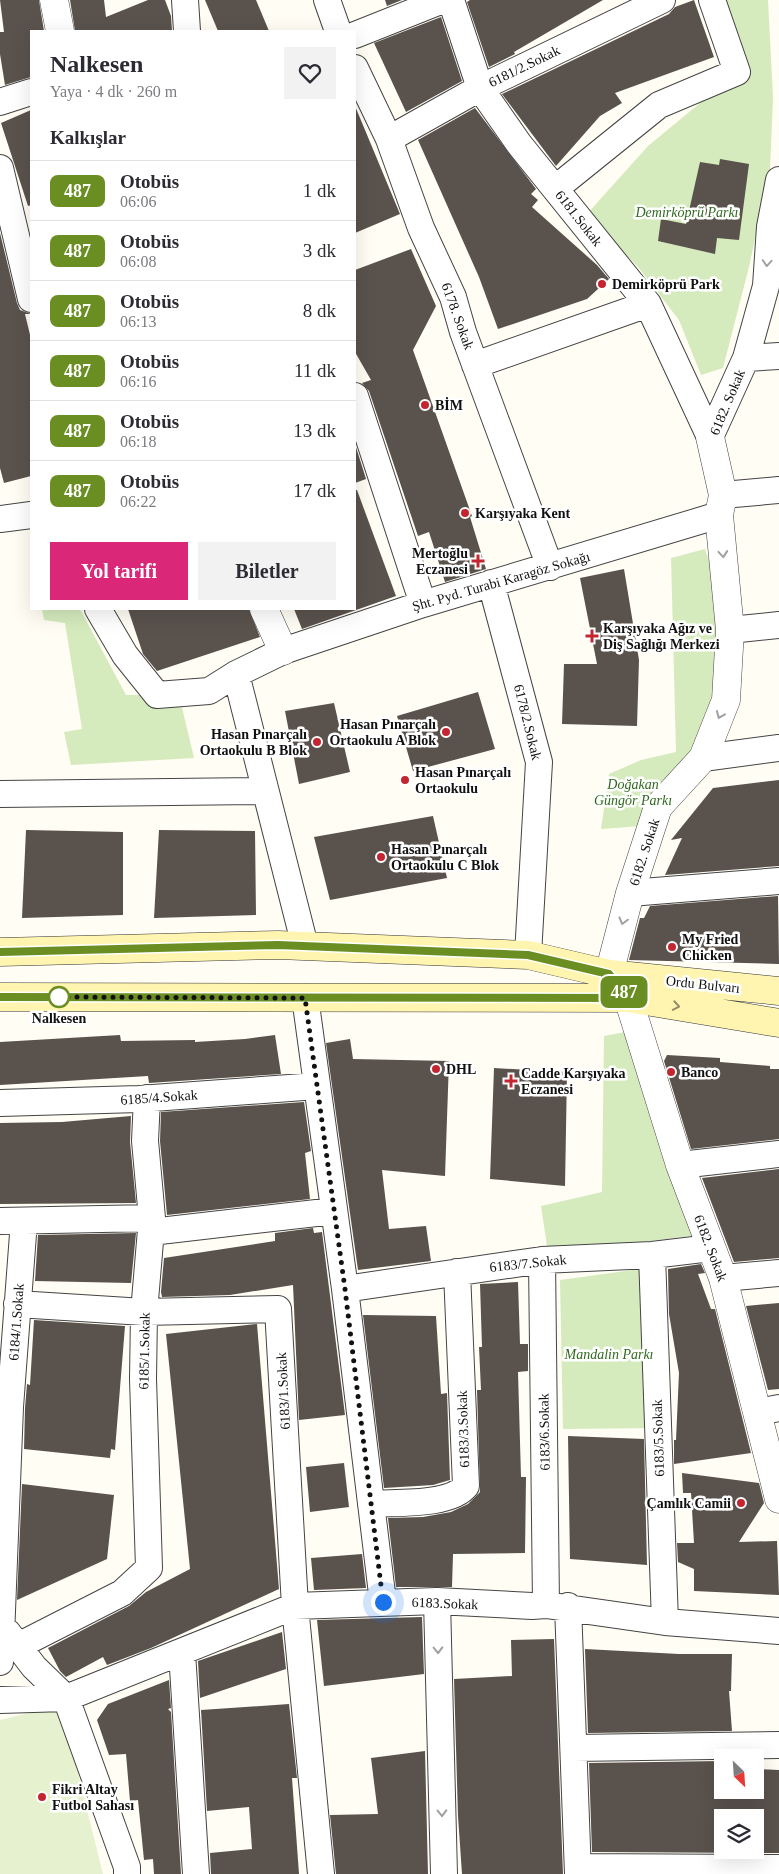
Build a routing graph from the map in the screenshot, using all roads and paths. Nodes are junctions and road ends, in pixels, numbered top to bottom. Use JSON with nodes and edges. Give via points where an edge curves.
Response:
{"nodes":[{"id":1,"x":54,"y":0,"type":"edge"},
{"id":2,"x":185,"y":0,"type":"edge"},
{"id":3,"x":327,"y":0,"type":"edge"},
{"id":4,"x":443,"y":0,"type":"edge"},
{"id":5,"x":451,"y":0,"type":"edge"},
{"id":6,"x":662,"y":0,"type":"edge"},
{"id":7,"x":712,"y":0,"type":"edge"},
{"id":8,"x":60,"y":30,"type":"edge"},
{"id":9,"x":187,"y":30,"type":"edge"},
{"id":10,"x":338,"y":30,"type":"edge"},
{"id":11,"x":356,"y":35,"type":"edge"},
{"id":12,"x":356,"y":70,"type":"edge"},
{"id":13,"x":480,"y":88,"type":"junction"},
{"id":14,"x":30,"y":92,"type":"edge"},
{"id":15,"x":0,"y":102,"type":"edge"},
{"id":16,"x":389,"y":139,"type":"junction"},
{"id":17,"x":0,"y":168,"type":"edge"},
{"id":18,"x":779,"y":180,"type":"edge"},
{"id":19,"x":556,"y":188,"type":"junction"},
{"id":20,"x":774,"y":226,"type":"edge"},
{"id":21,"x":30,"y":295,"type":"edge"},
{"id":22,"x":648,"y":304,"type":"junction"},
{"id":23,"x":779,"y":356,"type":"edge"},
{"id":24,"x":746,"y":358,"type":"junction"},
{"id":25,"x":475,"y":365,"type":"junction"},
{"id":26,"x":356,"y":399,"type":"edge"},
{"id":27,"x":710,"y":437,"type":"junction"},
{"id":28,"x":779,"y":490,"type":"edge"},
{"id":29,"x":721,"y":505,"type":"junction"},
{"id":30,"x":30,"y":515,"type":"edge"},
{"id":31,"x":0,"y":519,"type":"edge"},
{"id":32,"x":550,"y":567,"type":"junction"},
{"id":33,"x":491,"y":583,"type":"junction"},
{"id":34,"x":423,"y":604,"type":"junction"},
{"id":35,"x":99,"y":610,"type":"edge"},
{"id":36,"x":264,"y":610,"type":"edge"},
{"id":37,"x":779,"y":625,"type":"edge"},
{"id":38,"x":730,"y":630,"type":"junction"},
{"id":39,"x":283,"y":651,"type":"junction"},
{"id":40,"x":236,"y":674,"type":"junction"},
{"id":41,"x":779,"y":748,"type":"edge"},
{"id":42,"x":703,"y":758,"type":"junction"},
{"id":43,"x":265,"y":791,"type":"junction"},
{"id":44,"x":0,"y":794,"type":"edge"},
{"id":45,"x":779,"y":881,"type":"edge"},
{"id":46,"x":630,"y":893,"type":"junction"},
{"id":47,"x":305,"y":946,"type":"junction"},
{"id":48,"x":0,"y":952,"type":"edge"},
{"id":49,"x":528,"y":955,"type":"junction"},
{"id":50,"x":609,"y":974,"type":"junction"},
{"id":51,"x":779,"y":991,"type":"edge"},
{"id":52,"x":0,"y":997,"type":"edge"},
{"id":53,"x":305,"y":998,"type":"junction"},
{"id":54,"x":628,"y":998,"type":"junction"},
{"id":55,"x":779,"y":1024,"type":"edge"},
{"id":56,"x":318,"y":1086,"type":"junction"},
{"id":57,"x":147,"y":1098,"type":"junction"},
{"id":58,"x":0,"y":1103,"type":"edge"},
{"id":59,"x":779,"y":1154,"type":"edge"},
{"id":60,"x":680,"y":1165,"type":"junction"},
{"id":61,"x":334,"y":1210,"type":"junction"},
{"id":62,"x":12,"y":1221,"type":"edge"},
{"id":63,"x":151,"y":1225,"type":"junction"},
{"id":64,"x":712,"y":1248,"type":"junction"},
{"id":65,"x":652,"y":1255,"type":"junction"},
{"id":66,"x":542,"y":1260,"type":"junction"},
{"id":67,"x":457,"y":1272,"type":"junction"},
{"id":68,"x":779,"y":1273,"type":"edge"},
{"id":69,"x":723,"y":1278,"type":"junction"},
{"id":70,"x":345,"y":1289,"type":"junction"},
{"id":71,"x":17,"y":1304,"type":"junction"},
{"id":72,"x":144,"y":1312,"type":"junction"},
{"id":73,"x":5,"y":1407,"type":"edge"},
{"id":74,"x":768,"y":1410,"type":"edge"},
{"id":75,"x":779,"y":1499,"type":"edge"},
{"id":76,"x":371,"y":1504,"type":"junction"},
{"id":77,"x":437,"y":1601,"type":"junction"},
{"id":78,"x":383,"y":1602,"type":"junction"},
{"id":79,"x":295,"y":1606,"type":"junction"},
{"id":80,"x":557,"y":1606,"type":"junction"},
{"id":81,"x":1,"y":1622,"type":"edge"},
{"id":82,"x":665,"y":1622,"type":"junction"},
{"id":83,"x":779,"y":1631,"type":"edge"},
{"id":84,"x":182,"y":1652,"type":"junction"},
{"id":85,"x":9,"y":1654,"type":"edge"},
{"id":86,"x":66,"y":1698,"type":"junction"},
{"id":87,"x":0,"y":1700,"type":"edge"},
{"id":88,"x":779,"y":1745,"type":"edge"},
{"id":89,"x":574,"y":1748,"type":"junction"},
{"id":90,"x":779,"y":1868,"type":"edge"},
{"id":91,"x":578,"y":1870,"type":"edge"},
{"id":92,"x":127,"y":1874,"type":"edge"},
{"id":93,"x":196,"y":1874,"type":"edge"},
{"id":94,"x":321,"y":1874,"type":"edge"},
{"id":95,"x":444,"y":1874,"type":"edge"}],
"edges":[{"from":1,"to":8,"type":"street"},
{"from":2,"to":9,"type":"street"},
{"from":3,"to":10,"type":"street"},
{"from":4,"to":11,"type":"street"},
{"from":5,"to":13,"type":"street","name":"6181.Sokak"},
{"from":6,"to":13,"type":"street","name":"6181/2.Sokak"},
{"from":7,"to":19,"type":"street","via":[[737,72],[659,105]]},
{"from":12,"to":16,"type":"street","name":"6178. Sokak"},
{"from":13,"to":16,"type":"street","name":"6181/2.Sokak"},
{"from":13,"to":19,"type":"street","name":"6181.Sokak","via":[[519,144]]},
{"from":14,"to":15,"type":"street"},
{"from":16,"to":25,"type":"street","name":"6178. Sokak","via":[[421,228],[453,297]]},
{"from":17,"to":21,"type":"street"},
{"from":18,"to":20,"type":"street","name":"6182. Sokak"},
{"from":19,"to":22,"type":"street","name":"6181.Sokak"},
{"from":20,"to":24,"type":"street","name":"6182. Sokak","one_way":true,"via":[[766,286]]},
{"from":22,"to":25,"type":"street"},
{"from":22,"to":27,"type":"street","name":"6181.Sokak"},
{"from":23,"to":24,"type":"street"},
{"from":24,"to":27,"type":"street","name":"6182. Sokak"},
{"from":25,"to":32,"type":"street","name":"6178. Sokak"},
{"from":26,"to":34,"type":"street"},
{"from":27,"to":29,"type":"street","name":"6182. Sokak"},
{"from":28,"to":29,"type":"street","name":"Şht. Pyd. Turabi Karagöz Sokağı"},
{"from":29,"to":32,"type":"street","name":"Şht. Pyd. Turabi Karagöz Sokağı"},
{"from":29,"to":38,"type":"street","name":"6182. Sokak","one_way":true},
{"from":30,"to":31,"type":"street"},
{"from":32,"to":33,"type":"street","name":"Şht. Pyd. Turabi Karagöz Sokağı"},
{"from":33,"to":34,"type":"street","name":"Şht. Pyd. Turabi Karagöz Sokağı"},
{"from":33,"to":49,"type":"street","name":"6178/2.Sokak","via":[[539,762]]},
{"from":34,"to":39,"type":"street","name":"Şht. Pyd. Turabi Karagöz Sokağı"},
{"from":35,"to":40,"type":"street","name":"Şht. Pyd. Turabi Karagöz Sokağı","via":[[125,654],[157,695],[209,691]]},
{"from":36,"to":39,"type":"street"},
{"from":37,"to":38,"type":"street"},
{"from":38,"to":42,"type":"street","name":"6182. Sokak","one_way":true,"via":[[726,700]]},
{"from":39,"to":40,"type":"street","name":"Şht. Pyd. Turabi Karagöz Sokağı"},
{"from":40,"to":43,"type":"street"},
{"from":41,"to":42,"type":"street"},
{"from":42,"to":46,"type":"street","name":"6182. Sokak","via":[[658,807]]},
{"from":43,"to":44,"type":"street"},
{"from":43,"to":47,"type":"street"},
{"from":45,"to":46,"type":"street"},
{"from":46,"to":50,"type":"street","name":"6182. Sokak","one_way":true},
{"from":47,"to":48,"type":"main road","name":"Ordu Bulvarı"},
{"from":47,"to":49,"type":"main road","name":"Ordu Bulvarı"},
{"from":49,"to":50,"type":"main road","name":"Ordu Bulvarı"},
{"from":50,"to":51,"type":"main road","name":"Ordu Bulvarı"},
{"from":50,"to":54,"type":"street","name":"6182. Sokak"},
{"from":52,"to":53,"type":"main road","name":"Ordu Bulvarı"},
{"from":53,"to":54,"type":"main road","name":"Ordu Bulvarı"},
{"from":53,"to":56,"type":"street"},
{"from":54,"to":55,"type":"main road","name":"Ordu Bulvarı","one_way":true},
{"from":54,"to":60,"type":"street","name":"6182. Sokak"},
{"from":56,"to":57,"type":"street","name":"6185/4.Sokak"},
{"from":56,"to":61,"type":"street"},
{"from":57,"to":58,"type":"street","name":"6185/4.Sokak"},
{"from":57,"to":63,"type":"street","name":"6185/1.Sokak","via":[[145,1141]]},
{"from":59,"to":60,"type":"street"},
{"from":60,"to":64,"type":"street","name":"6182. Sokak"},
{"from":61,"to":63,"type":"street"},
{"from":61,"to":70,"type":"street"},
{"from":62,"to":63,"type":"street"},
{"from":62,"to":71,"type":"street","name":"6184/1.Sokak"},
{"from":63,"to":72,"type":"street","name":"6185/1.Sokak"},
{"from":64,"to":65,"type":"street","name":"6183/7.Sokak"},
{"from":64,"to":69,"type":"street","name":"6182. Sokak"},
{"from":65,"to":66,"type":"street","name":"6183/7.Sokak"},
{"from":65,"to":82,"type":"street","name":"6183/5.Sokak"},
{"from":66,"to":67,"type":"street","name":"6183/7.Sokak"},
{"from":66,"to":80,"type":"street","name":"6183/6.Sokak"},
{"from":67,"to":70,"type":"street","name":"6183/7.Sokak"},
{"from":67,"to":76,"type":"street","name":"6183/3.Sokak","via":[[466,1486],[445,1498]]},
{"from":68,"to":69,"type":"street"},
{"from":69,"to":74,"type":"street","name":"6182. Sokak"},
{"from":70,"to":76,"type":"street"},
{"from":71,"to":72,"type":"street"},
{"from":71,"to":73,"type":"street","name":"6184/1.Sokak"},
{"from":72,"to":79,"type":"street","name":"6183/1.Sokak","via":[[278,1309]]},
{"from":72,"to":85,"type":"street","name":"6185/1.Sokak","via":[[149,1568],[122,1593]]},
{"from":73,"to":81,"type":"street","name":"6184/1.Sokak"},
{"from":74,"to":75,"type":"street","name":"6182. Sokak"},
{"from":76,"to":78,"type":"street"},
{"from":77,"to":78,"type":"street","name":"6183.Sokak"},
{"from":77,"to":80,"type":"street","name":"6183.Sokak"},
{"from":77,"to":95,"type":"street","one_way":true},
{"from":78,"to":79,"type":"street","name":"6183.Sokak"},
{"from":79,"to":84,"type":"street","name":"6183.Sokak"},
{"from":79,"to":94,"type":"street"},
{"from":80,"to":82,"type":"street","name":"6183.Sokak"},
{"from":80,"to":89,"type":"street","name":"6183/6.Sokak"},
{"from":81,"to":85,"type":"street"},
{"from":82,"to":83,"type":"street","name":"6183.Sokak"},
{"from":84,"to":86,"type":"street","name":"6183.Sokak"},
{"from":84,"to":93,"type":"street"},
{"from":85,"to":86,"type":"street","via":[[34,1667]]},
{"from":86,"to":87,"type":"street","name":"6183.Sokak"},
{"from":86,"to":92,"type":"street"},
{"from":88,"to":89,"type":"street"},
{"from":89,"to":91,"type":"street","name":"6183/6.Sokak"},
{"from":90,"to":91,"type":"street"}]}
